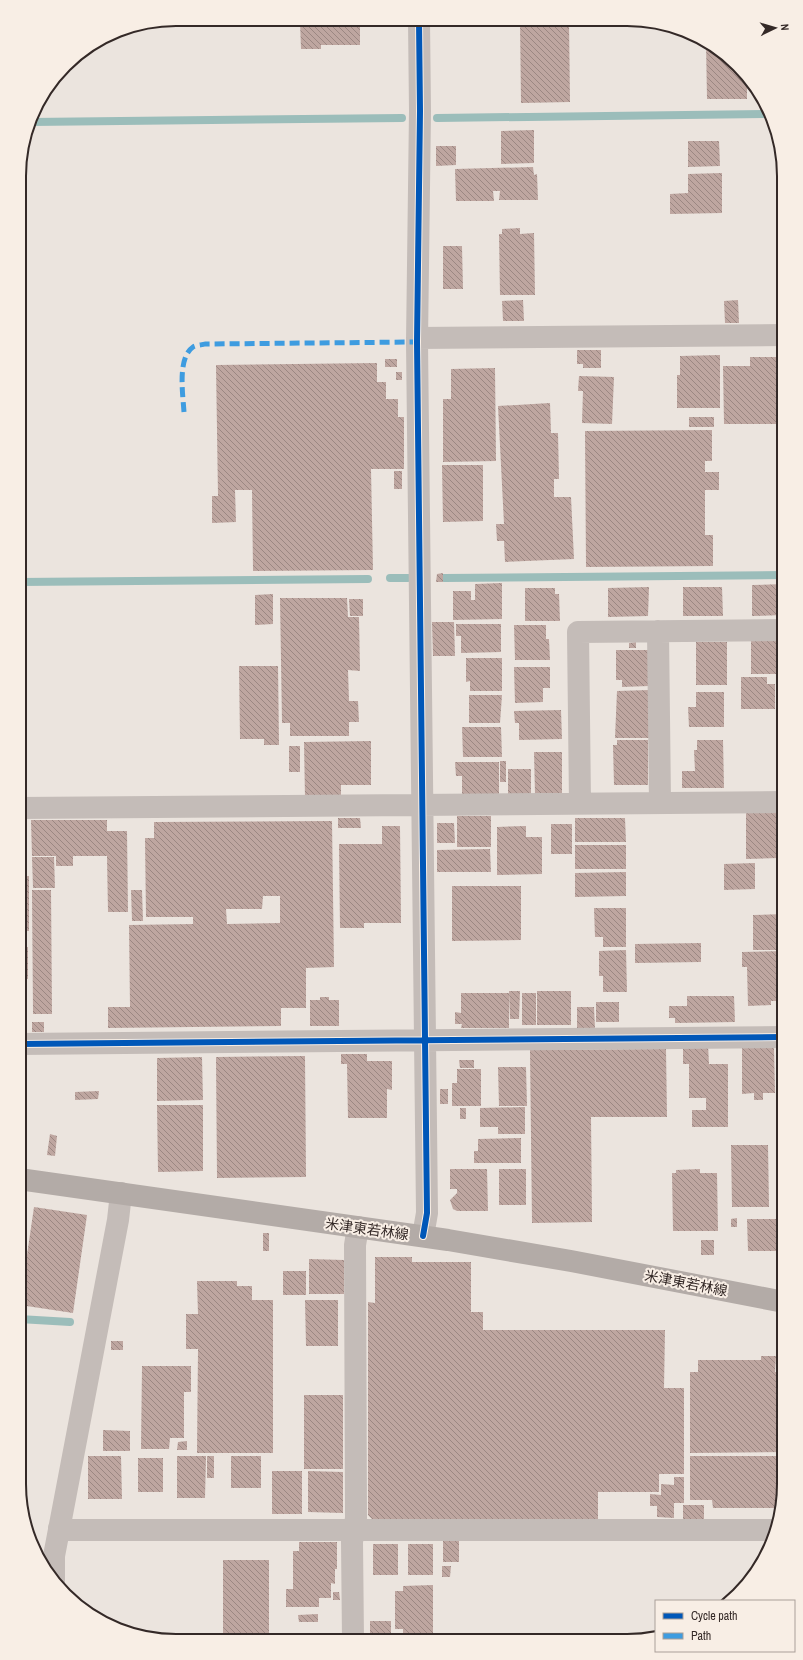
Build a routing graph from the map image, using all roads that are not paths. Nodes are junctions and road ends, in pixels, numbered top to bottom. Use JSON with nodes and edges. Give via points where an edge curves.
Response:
{"nodes":[{"id":1,"x":419,"y":26,"type":"edge"},
{"id":2,"x":777,"y":335,"type":"edge"},
{"id":3,"x":417,"y":338,"type":"junction"},
{"id":4,"x":777,"y":630,"type":"edge"},
{"id":5,"x":658,"y":631,"type":"junction"},
{"id":6,"x":660,"y":802,"type":"junction"},
{"id":7,"x":777,"y":802,"type":"edge"},
{"id":8,"x":580,"y":803,"type":"junction"},
{"id":9,"x":422,"y":805,"type":"junction"},
{"id":10,"x":26,"y":808,"type":"edge"},
{"id":11,"x":777,"y":1037,"type":"edge"},
{"id":12,"x":425,"y":1040,"type":"junction"},
{"id":13,"x":26,"y":1044,"type":"edge"},
{"id":14,"x":26,"y":1180,"type":"edge"},
{"id":15,"x":121,"y":1193,"type":"junction"},
{"id":16,"x":358,"y":1227,"type":"junction"},
{"id":17,"x":423,"y":1236,"type":"junction"},
{"id":18,"x":777,"y":1301,"type":"edge"},
{"id":19,"x":59,"y":1528,"type":"junction"},
{"id":20,"x":354,"y":1530,"type":"junction"},
{"id":21,"x":770,"y":1530,"type":"edge"},
{"id":22,"x":54,"y":1571,"type":"edge"},
{"id":23,"x":353,"y":1634,"type":"edge"}],
"edges":[{"from":1,"to":3,"type":"street"},
{"from":2,"to":3,"type":"street"},
{"from":3,"to":9,"type":"street"},
{"from":4,"to":5,"type":"street"},
{"from":5,"to":6,"type":"street"},
{"from":5,"to":8,"type":"street","via":[[578,632]]},
{"from":6,"to":7,"type":"street"},
{"from":6,"to":8,"type":"street"},
{"from":8,"to":9,"type":"street"},
{"from":9,"to":10,"type":"street"},
{"from":9,"to":12,"type":"street"},
{"from":11,"to":12,"type":"street"},
{"from":12,"to":13,"type":"street"},
{"from":12,"to":17,"type":"street","via":[[427,1213]]},
{"from":14,"to":15,"type":"main road","name":"米津東若林線"},
{"from":15,"to":16,"type":"main road","name":"米津東若林線"},
{"from":15,"to":19,"type":"street"},
{"from":16,"to":17,"type":"main road","name":"米津東若林線"},
{"from":16,"to":20,"type":"street"},
{"from":17,"to":18,"type":"main road","name":"米津東若林線"},
{"from":19,"to":20,"type":"street"},
{"from":19,"to":22,"type":"street"},
{"from":20,"to":21,"type":"street"},
{"from":20,"to":23,"type":"street"}]}
